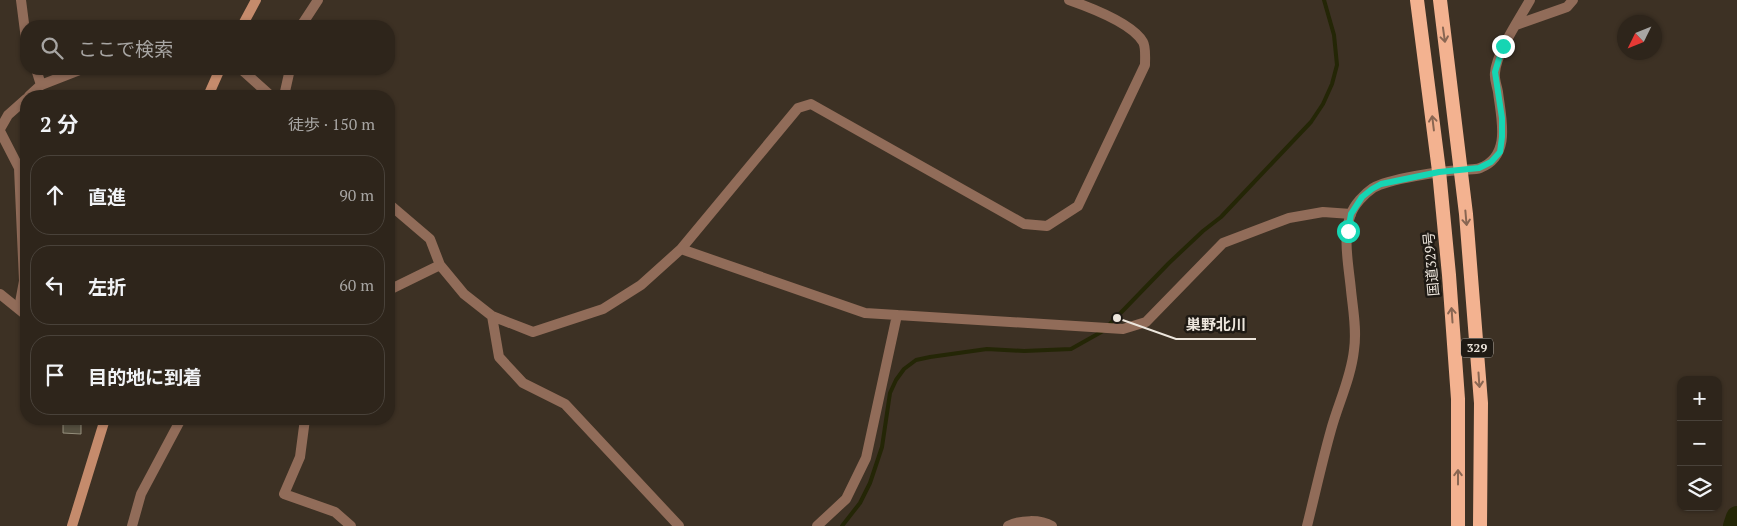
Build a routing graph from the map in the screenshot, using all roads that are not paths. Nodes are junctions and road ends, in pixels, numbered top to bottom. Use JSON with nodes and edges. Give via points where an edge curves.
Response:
{"nodes":[{"id":1,"x":21,"y":0,"type":"edge"},
{"id":2,"x":256,"y":0,"type":"edge"},
{"id":3,"x":318,"y":0,"type":"edge"},
{"id":4,"x":1068,"y":0,"type":"edge"},
{"id":5,"x":1417,"y":0,"type":"edge"},
{"id":6,"x":1440,"y":0,"type":"edge"},
{"id":7,"x":1530,"y":0,"type":"edge"},
{"id":8,"x":1573,"y":0,"type":"edge"},
{"id":9,"x":24,"y":20,"type":"edge"},
{"id":10,"x":245,"y":20,"type":"edge"},
{"id":11,"x":305,"y":20,"type":"edge"},
{"id":12,"x":1516,"y":24,"type":"junction"},
{"id":13,"x":38,"y":75,"type":"edge"},
{"id":14,"x":67,"y":75,"type":"edge"},
{"id":15,"x":217,"y":75,"type":"edge"},
{"id":16,"x":248,"y":75,"type":"edge"},
{"id":17,"x":289,"y":75,"type":"edge"},
{"id":18,"x":42,"y":85,"type":"junction"},
{"id":19,"x":36,"y":90,"type":"edge"},
{"id":20,"x":211,"y":90,"type":"edge"},
{"id":21,"x":264,"y":90,"type":"edge"},
{"id":22,"x":285,"y":90,"type":"edge"},
{"id":23,"x":20,"y":104,"type":"edge"},
{"id":24,"x":0,"y":130,"type":"edge"},
{"id":25,"x":1461,"y":170,"type":"junction"},
{"id":26,"x":1439,"y":172,"type":"junction"},
{"id":27,"x":20,"y":191,"type":"edge"},
{"id":28,"x":395,"y":209,"type":"edge"},
{"id":29,"x":1351,"y":214,"type":"junction"},
{"id":30,"x":681,"y":249,"type":"junction"},
{"id":31,"x":440,"y":265,"type":"junction"},
{"id":32,"x":395,"y":287,"type":"edge"},
{"id":33,"x":0,"y":294,"type":"edge"},
{"id":34,"x":20,"y":310,"type":"edge"},
{"id":35,"x":897,"y":315,"type":"junction"},
{"id":36,"x":492,"y":316,"type":"junction"},
{"id":37,"x":102,"y":425,"type":"edge"},
{"id":38,"x":178,"y":425,"type":"edge"},
{"id":39,"x":304,"y":425,"type":"edge"},
{"id":40,"x":72,"y":526,"type":"edge"},
{"id":41,"x":132,"y":526,"type":"edge"},
{"id":42,"x":351,"y":526,"type":"edge"},
{"id":43,"x":679,"y":526,"type":"edge"},
{"id":44,"x":817,"y":526,"type":"edge"},
{"id":45,"x":1008,"y":526,"type":"edge"},
{"id":46,"x":1052,"y":526,"type":"edge"},
{"id":47,"x":1307,"y":526,"type":"edge"},
{"id":48,"x":1458,"y":526,"type":"edge"},
{"id":49,"x":1480,"y":526,"type":"edge"}],
"edges":[{"from":1,"to":9,"type":"street"},
{"from":2,"to":10,"type":"main road"},
{"from":3,"to":11,"type":"street"},
{"from":4,"to":30,"type":"street","via":[[1133,30],[1144,43],[1145,65],[1078,206],[1047,226],[1024,224],[811,104],[798,108]]},
{"from":26,"to":5,"type":"highway","name":"国道329号","number":"329","one_way":true},
{"from":6,"to":25,"type":"highway","number":"329","one_way":true},
{"from":7,"to":12,"type":"street"},
{"from":8,"to":12,"type":"street","via":[[1567,7]]},
{"from":12,"to":25,"type":"street","via":[[1503,46],[1495,72],[1502,118],[1500,152],[1479,168]]},
{"from":13,"to":18,"type":"street"},
{"from":14,"to":18,"type":"street"},
{"from":15,"to":20,"type":"main road"},
{"from":16,"to":21,"type":"street"},
{"from":17,"to":22,"type":"street"},
{"from":18,"to":19,"type":"street"},
{"from":23,"to":24,"type":"street","via":[[8,115]]},
{"from":24,"to":27,"type":"street","via":[[19,168]]},
{"from":25,"to":26,"type":"street"},
{"from":25,"to":49,"type":"highway","number":"329","one_way":true,"via":[[1481,404]]},
{"from":26,"to":29,"type":"street","via":[[1381,184],[1362,197]]},
{"from":48,"to":26,"type":"highway","name":"国道329号","number":"329","one_way":true,"via":[[1458,399]]},
{"from":28,"to":31,"type":"street","via":[[430,239]]},
{"from":29,"to":35,"type":"street","via":[[1323,212],[1289,218],[1223,243],[1146,322],[1123,329]]},
{"from":29,"to":47,"type":"street","via":[[1347,250],[1355,322],[1354,350]]},
{"from":30,"to":35,"type":"street","via":[[865,313]]},
{"from":30,"to":36,"type":"street","via":[[641,285],[603,309],[533,332]]},
{"from":31,"to":32,"type":"street"},
{"from":31,"to":36,"type":"street","via":[[464,294]]},
{"from":33,"to":34,"type":"street"},
{"from":35,"to":44,"type":"street","via":[[866,458],[846,499]]},
{"from":36,"to":43,"type":"street","via":[[499,357],[523,383],[565,404]]},
{"from":37,"to":40,"type":"main road"},
{"from":38,"to":41,"type":"street","via":[[140,494]]},
{"from":39,"to":42,"type":"street","via":[[300,457],[284,494],[335,512]]},
{"from":45,"to":46,"type":"street","via":[[1017,522],[1045,522]]}]}
